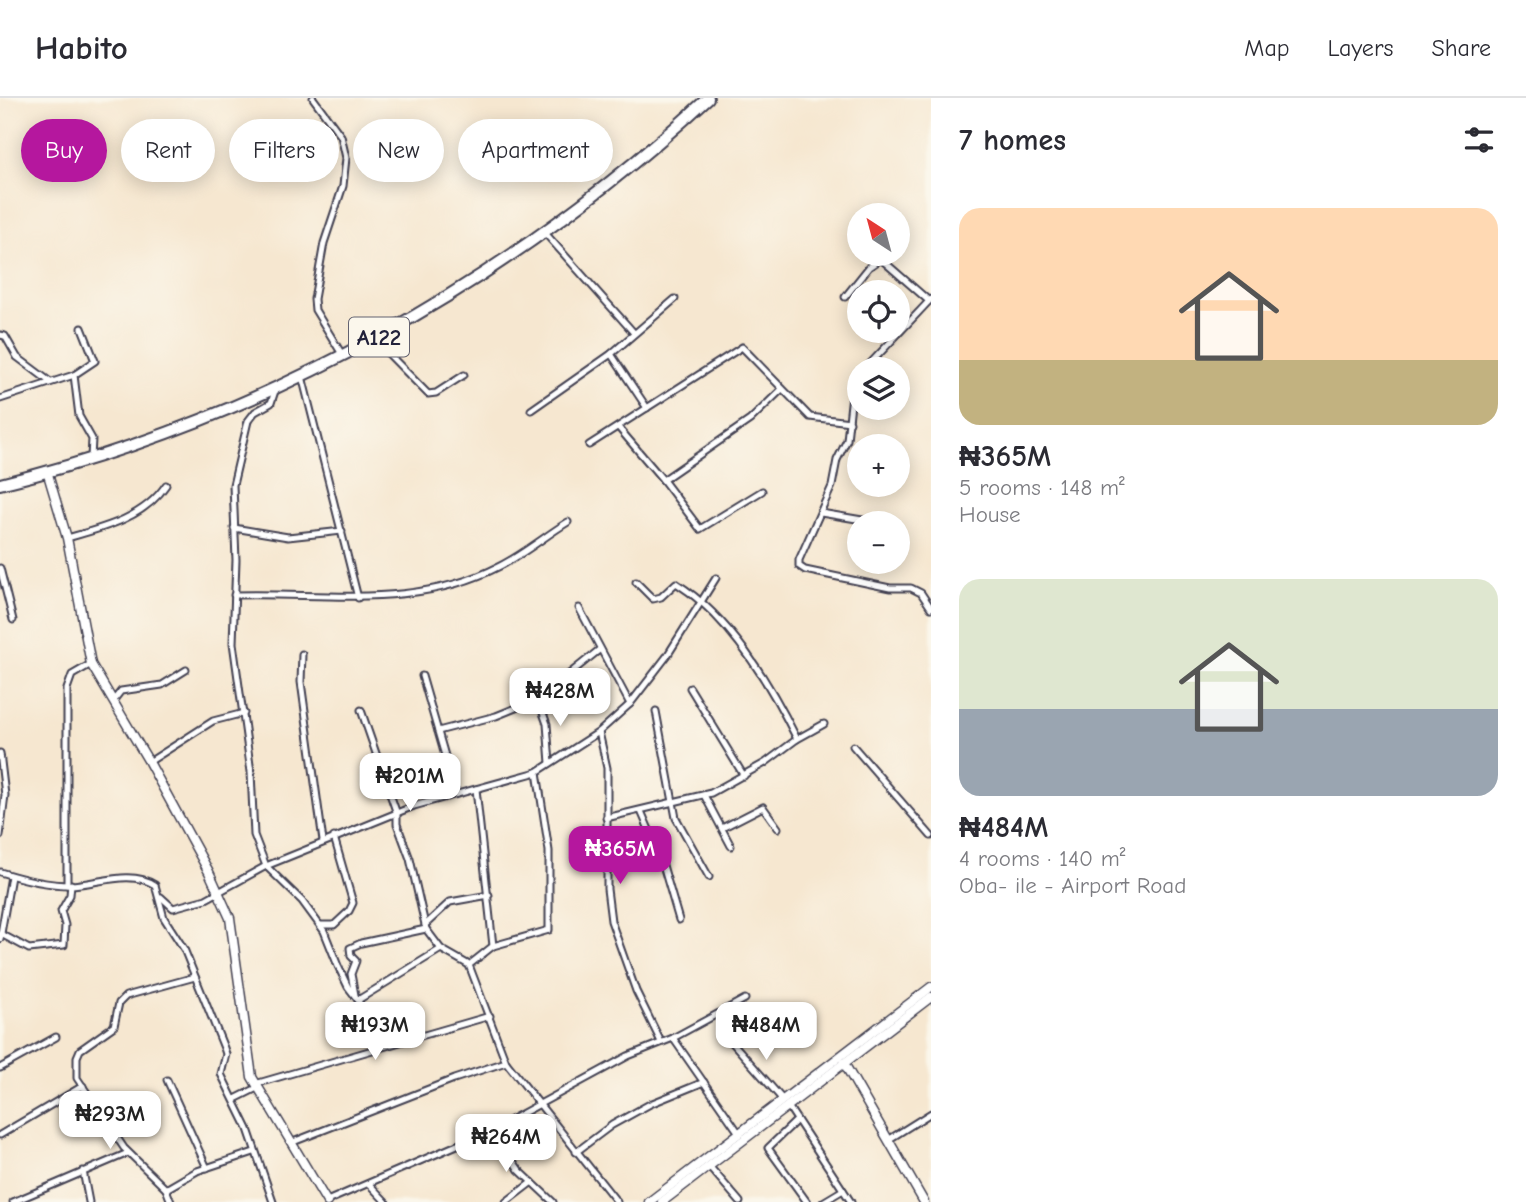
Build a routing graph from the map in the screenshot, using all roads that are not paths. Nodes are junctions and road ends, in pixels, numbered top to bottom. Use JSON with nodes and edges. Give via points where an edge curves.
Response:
{"nodes":[{"id":1,"x":313,"y":98,"type":"edge"},
{"id":2,"x":708,"y":98,"type":"edge"},
{"id":3,"x":545,"y":233,"type":"junction"},
{"id":4,"x":845,"y":297,"type":"dead end"},
{"id":5,"x":675,"y":299,"type":"dead end"},
{"id":6,"x":930,"y":300,"type":"edge"},
{"id":7,"x":82,"y":328,"type":"dead end"},
{"id":8,"x":634,"y":333,"type":"junction"},
{"id":9,"x":0,"y":335,"type":"edge"},
{"id":10,"x":375,"y":340,"type":"junction"},
{"id":11,"x":611,"y":354,"type":"junction"},
{"id":12,"x":343,"y":357,"type":"junction"},
{"id":13,"x":875,"y":357,"type":"edge"},
{"id":14,"x":74,"y":375,"type":"junction"},
{"id":15,"x":464,"y":375,"type":"dead end"},
{"id":16,"x":302,"y":376,"type":"junction"},
{"id":17,"x":49,"y":381,"type":"junction"},
{"id":18,"x":276,"y":388,"type":"junction"},
{"id":19,"x":782,"y":389,"type":"junction"},
{"id":20,"x":0,"y":399,"type":"edge"},
{"id":21,"x":647,"y":408,"type":"junction"},
{"id":22,"x":531,"y":410,"type":"dead end"},
{"id":23,"x":850,"y":422,"type":"joint"},
{"id":24,"x":618,"y":427,"type":"junction"},
{"id":25,"x":589,"y":445,"type":"dead end"},
{"id":26,"x":91,"y":458,"type":"junction"},
{"id":27,"x":47,"y":471,"type":"junction"},
{"id":28,"x":663,"y":480,"type":"junction"},
{"id":29,"x":0,"y":484,"type":"edge"},
{"id":30,"x":166,"y":485,"type":"dead end"},
{"id":31,"x":762,"y":491,"type":"dead end"},
{"id":32,"x":821,"y":513,"type":"junction"},
{"id":33,"x":847,"y":517,"type":"edge"},
{"id":34,"x":568,"y":522,"type":"dead end"},
{"id":35,"x":234,"y":528,"type":"junction"},
{"id":36,"x":342,"y":531,"type":"junction"},
{"id":37,"x":67,"y":538,"type":"junction"},
{"id":38,"x":0,"y":568,"type":"edge"},
{"id":39,"x":1,"y":576,"type":"edge"},
{"id":40,"x":716,"y":578,"type":"dead end"},
{"id":41,"x":636,"y":582,"type":"dead end"},
{"id":42,"x":234,"y":595,"type":"junction"},
{"id":43,"x":358,"y":598,"type":"junction"},
{"id":44,"x":702,"y":601,"type":"junction"},
{"id":45,"x":579,"y":608,"type":"dead end"},
{"id":46,"x":931,"y":608,"type":"edge"},
{"id":47,"x":13,"y":620,"type":"dead end"},
{"id":48,"x":599,"y":650,"type":"junction"},
{"id":49,"x":302,"y":654,"type":"dead end"},
{"id":50,"x":91,"y":664,"type":"junction"},
{"id":51,"x":186,"y":670,"type":"dead end"},
{"id":52,"x":422,"y":676,"type":"dead end"},
{"id":53,"x":690,"y":688,"type":"dead end"},
{"id":54,"x":538,"y":699,"type":"junction"},
{"id":55,"x":113,"y":701,"type":"junction"},
{"id":56,"x":630,"y":704,"type":"junction"},
{"id":57,"x":361,"y":710,"type":"dead end"},
{"id":58,"x":656,"y":711,"type":"dead end"},
{"id":59,"x":244,"y":713,"type":"junction"},
{"id":60,"x":824,"y":724,"type":"dead end"},
{"id":61,"x":438,"y":731,"type":"junction"},
{"id":62,"x":599,"y":732,"type":"junction"},
{"id":63,"x":797,"y":739,"type":"junction"},
{"id":64,"x":853,"y":746,"type":"dead end"},
{"id":65,"x":0,"y":753,"type":"edge"},
{"id":66,"x":149,"y":762,"type":"junction"},
{"id":67,"x":550,"y":763,"type":"junction"},
{"id":68,"x":537,"y":772,"type":"junction"},
{"id":69,"x":744,"y":776,"type":"junction"},
{"id":70,"x":476,"y":789,"type":"junction"},
{"id":71,"x":456,"y":794,"type":"junction"},
{"id":72,"x":704,"y":795,"type":"junction"},
{"id":73,"x":672,"y":804,"type":"junction"},
{"id":74,"x":641,"y":811,"type":"junction"},
{"id":75,"x":397,"y":814,"type":"junction"},
{"id":76,"x":606,"y":818,"type":"junction"},
{"id":77,"x":722,"y":828,"type":"junction"},
{"id":78,"x":778,"y":828,"type":"dead end"},
{"id":79,"x":0,"y":836,"type":"edge"},
{"id":80,"x":931,"y":836,"type":"edge"},
{"id":81,"x":334,"y":838,"type":"junction"},
{"id":82,"x":323,"y":841,"type":"junction"},
{"id":83,"x":731,"y":846,"type":"dead end"},
{"id":84,"x":265,"y":866,"type":"junction"},
{"id":85,"x":0,"y":872,"type":"edge"},
{"id":86,"x":11,"y":876,"type":"junction"},
{"id":87,"x":709,"y":877,"type":"dead end"},
{"id":88,"x":69,"y":885,"type":"junction"},
{"id":89,"x":217,"y":890,"type":"junction"},
{"id":90,"x":489,"y":895,"type":"junction"},
{"id":91,"x":160,"y":897,"type":"junction"},
{"id":92,"x":679,"y":920,"type":"dead end"},
{"id":93,"x":321,"y":925,"type":"junction"},
{"id":94,"x":426,"y":927,"type":"junction"},
{"id":95,"x":1,"y":937,"type":"edge"},
{"id":96,"x":494,"y":946,"type":"junction"},
{"id":97,"x":441,"y":949,"type":"junction"},
{"id":98,"x":469,"y":965,"type":"junction"},
{"id":99,"x":195,"y":977,"type":"junction"},
{"id":100,"x":931,"y":987,"type":"edge"},
{"id":101,"x":931,"y":997,"type":"edge"},
{"id":102,"x":357,"y":998,"type":"junction"},
{"id":103,"x":745,"y":999,"type":"dead end"},
{"id":104,"x":490,"y":1016,"type":"junction"},
{"id":105,"x":56,"y":1037,"type":"dead end"},
{"id":106,"x":673,"y":1038,"type":"junction"},
{"id":107,"x":731,"y":1041,"type":"dead end"},
{"id":108,"x":662,"y":1042,"type":"junction"},
{"id":109,"x":378,"y":1048,"type":"junction"},
{"id":110,"x":506,"y":1062,"type":"junction"},
{"id":111,"x":845,"y":1063,"type":"junction"},
{"id":112,"x":0,"y":1068,"type":"edge"},
{"id":113,"x":830,"y":1068,"type":"junction"},
{"id":114,"x":167,"y":1080,"type":"dead end"},
{"id":115,"x":704,"y":1082,"type":"junction"},
{"id":116,"x":83,"y":1086,"type":"junction"},
{"id":117,"x":256,"y":1086,"type":"junction"},
{"id":118,"x":235,"y":1099,"type":"junction"},
{"id":119,"x":785,"y":1103,"type":"junction"},
{"id":120,"x":538,"y":1104,"type":"junction"},
{"id":121,"x":931,"y":1112,"type":"edge"},
{"id":122,"x":797,"y":1120,"type":"junction"},
{"id":123,"x":492,"y":1130,"type":"junction"},
{"id":124,"x":739,"y":1133,"type":"junction"},
{"id":125,"x":0,"y":1135,"type":"edge"},
{"id":126,"x":888,"y":1140,"type":"junction"},
{"id":127,"x":293,"y":1142,"type":"junction"},
{"id":128,"x":254,"y":1152,"type":"junction"},
{"id":129,"x":576,"y":1152,"type":"junction"},
{"id":130,"x":128,"y":1153,"type":"junction"},
{"id":131,"x":720,"y":1153,"type":"junction"},
{"id":132,"x":709,"y":1166,"type":"junction"},
{"id":133,"x":207,"y":1168,"type":"junction"},
{"id":134,"x":83,"y":1171,"type":"junction"},
{"id":135,"x":532,"y":1182,"type":"junction"},
{"id":136,"x":369,"y":1184,"type":"junction"},
{"id":137,"x":166,"y":1189,"type":"junction"},
{"id":138,"x":843,"y":1190,"type":"junction"},
{"id":139,"x":26,"y":1199,"type":"edge"},
{"id":140,"x":327,"y":1201,"type":"edge"},
{"id":141,"x":13,"y":1202,"type":"edge"},
{"id":142,"x":89,"y":1202,"type":"edge"},
{"id":143,"x":171,"y":1202,"type":"edge"},
{"id":144,"x":273,"y":1202,"type":"edge"},
{"id":145,"x":386,"y":1202,"type":"edge"},
{"id":146,"x":506,"y":1202,"type":"edge"},
{"id":147,"x":552,"y":1202,"type":"edge"},
{"id":148,"x":617,"y":1202,"type":"edge"},
{"id":149,"x":649,"y":1202,"type":"edge"},
{"id":150,"x":662,"y":1202,"type":"edge"},
{"id":151,"x":740,"y":1202,"type":"edge"},
{"id":152,"x":807,"y":1202,"type":"edge"},
{"id":153,"x":823,"y":1202,"type":"edge"},
{"id":154,"x":851,"y":1202,"type":"edge"},
{"id":155,"x":924,"y":1202,"type":"edge"}],
"edges":[{"from":1,"to":12,"type":"street","via":[[345,147],[345,175],[324,243],[314,299],[315,310]]},
{"from":2,"to":3,"type":"highway","number":"A122"},
{"from":3,"to":8,"type":"street"},
{"from":3,"to":10,"type":"highway","number":"A122"},
{"from":4,"to":6,"type":"street","via":[[881,259]]},
{"from":5,"to":8,"type":"street"},
{"from":6,"to":13,"type":"street"},
{"from":7,"to":14,"type":"street","via":[[95,361]]},
{"from":8,"to":11,"type":"street"},
{"from":9,"to":17,"type":"street","via":[[17,356]]},
{"from":10,"to":12,"type":"highway","number":"A122"},
{"from":10,"to":15,"type":"street","via":[[428,394]]},
{"from":11,"to":21,"type":"street"},
{"from":11,"to":22,"type":"street"},
{"from":12,"to":16,"type":"highway","number":"A122"},
{"from":14,"to":17,"type":"street"},
{"from":14,"to":26,"type":"street","via":[[79,416],[92,439]]},
{"from":16,"to":18,"type":"highway","number":"A122"},
{"from":16,"to":36,"type":"street"},
{"from":17,"to":20,"type":"street"},
{"from":18,"to":26,"type":"highway","number":"A122"},
{"from":18,"to":35,"type":"street","via":[[271,403],[248,421],[233,485]]},
{"from":19,"to":21,"type":"street","via":[[739,347]]},
{"from":19,"to":23,"type":"street","via":[[815,419]]},
{"from":19,"to":28,"type":"street","via":[[750,420]]},
{"from":21,"to":24,"type":"street"},
{"from":23,"to":32,"type":"street"},
{"from":24,"to":25,"type":"street"},
{"from":24,"to":28,"type":"street"},
{"from":26,"to":27,"type":"highway","number":"A122"},
{"from":27,"to":29,"type":"highway","number":"A122"},
{"from":27,"to":37,"type":"street"},
{"from":28,"to":31,"type":"street","via":[[700,529]]},
{"from":30,"to":37,"type":"street","via":[[147,508]]},
{"from":32,"to":33,"type":"street"},
{"from":32,"to":46,"type":"street","via":[[799,559],[802,569],[890,588],[911,588],[921,593]]},
{"from":34,"to":43,"type":"street","via":[[482,574],[433,589]]},
{"from":35,"to":36,"type":"street","via":[[288,537]]},
{"from":35,"to":42,"type":"street"},
{"from":36,"to":43,"type":"street"},
{"from":37,"to":50,"type":"street"},
{"from":38,"to":39,"type":"street"},
{"from":39,"to":47,"type":"street"},
{"from":40,"to":44,"type":"street"},
{"from":41,"to":44,"type":"street","via":[[653,599],[676,583]]},
{"from":42,"to":43,"type":"street"},
{"from":42,"to":59,"type":"street","via":[[233,643]]},
{"from":44,"to":56,"type":"street"},
{"from":44,"to":63,"type":"street","via":[[723,621]]},
{"from":45,"to":48,"type":"street"},
{"from":48,"to":54,"type":"street"},
{"from":48,"to":56,"type":"street"},
{"from":49,"to":82,"type":"street","via":[[301,682]]},
{"from":50,"to":55,"type":"street"},
{"from":50,"to":88,"type":"street","via":[[72,676],[67,689]]},
{"from":51,"to":55,"type":"street","via":[[162,685],[121,691]]},
{"from":52,"to":61,"type":"street"},
{"from":53,"to":69,"type":"street"},
{"from":54,"to":61,"type":"street"},
{"from":54,"to":67,"type":"street","via":[[547,724]]},
{"from":55,"to":66,"type":"street"},
{"from":56,"to":62,"type":"street"},
{"from":57,"to":75,"type":"street"},
{"from":58,"to":73,"type":"street"},
{"from":59,"to":66,"type":"street","via":[[213,721]]},
{"from":59,"to":84,"type":"street","via":[[254,835]]},
{"from":60,"to":63,"type":"street"},
{"from":61,"to":71,"type":"street"},
{"from":62,"to":67,"type":"street"},
{"from":62,"to":76,"type":"street","via":[[607,768]]},
{"from":63,"to":69,"type":"street"},
{"from":64,"to":80,"type":"street"},
{"from":65,"to":79,"type":"street","via":[[5,795]]},
{"from":66,"to":89,"type":"street"},
{"from":67,"to":68,"type":"street"},
{"from":68,"to":70,"type":"street"},
{"from":68,"to":96,"type":"street","via":[[549,851],[550,925],[545,933]]},
{"from":69,"to":72,"type":"street"},
{"from":70,"to":71,"type":"street"},
{"from":70,"to":90,"type":"street"},
{"from":71,"to":75,"type":"street"},
{"from":72,"to":73,"type":"street"},
{"from":72,"to":77,"type":"street"},
{"from":73,"to":74,"type":"street"},
{"from":73,"to":87,"type":"street"},
{"from":74,"to":76,"type":"street"},
{"from":74,"to":92,"type":"street"},
{"from":75,"to":81,"type":"street"},
{"from":75,"to":94,"type":"street"},
{"from":76,"to":108,"type":"street","via":[[611,921],[636,991]]},
{"from":77,"to":78,"type":"street","via":[[763,807]]},
{"from":77,"to":83,"type":"street"},
{"from":81,"to":82,"type":"street"},
{"from":81,"to":93,"type":"street","via":[[353,903],[334,925]]},
{"from":82,"to":84,"type":"street"},
{"from":84,"to":89,"type":"street"},
{"from":84,"to":93,"type":"street"},
{"from":85,"to":86,"type":"street"},
{"from":86,"to":88,"type":"street"},
{"from":86,"to":95,"type":"street"},
{"from":88,"to":91,"type":"street","via":[[140,878],[155,885]]},
{"from":88,"to":95,"type":"street","via":[[70,895],[61,911],[64,945],[24,948]]},
{"from":89,"to":91,"type":"street","via":[[206,899],[176,908]]},
{"from":89,"to":117,"type":"street","via":[[233,929],[234,963]]},
{"from":90,"to":94,"type":"street","via":[[450,902]]},
{"from":90,"to":96,"type":"street"},
{"from":91,"to":99,"type":"street","via":[[164,918]]},
{"from":93,"to":102,"type":"street","via":[[346,984]]},
{"from":94,"to":97,"type":"street"},
{"from":94,"to":102,"type":"street","via":[[350,948],[356,961],[351,974]]},
{"from":96,"to":98,"type":"street"},
{"from":97,"to":98,"type":"street"},
{"from":97,"to":102,"type":"street"},
{"from":98,"to":104,"type":"street"},
{"from":99,"to":116,"type":"street","via":[[122,999],[114,1026],[87,1044],[77,1057],[77,1078]]},
{"from":99,"to":118,"type":"street","via":[[225,1048],[220,1073]]},
{"from":100,"to":113,"type":"street"},
{"from":101,"to":111,"type":"street"},
{"from":102,"to":109,"type":"street"},
{"from":103,"to":106,"type":"street"},
{"from":104,"to":109,"type":"street"},
{"from":104,"to":110,"type":"street"},
{"from":105,"to":112,"type":"street"},
{"from":106,"to":108,"type":"street"},
{"from":106,"to":115,"type":"street"},
{"from":107,"to":119,"type":"street"},
{"from":108,"to":120,"type":"street"},
{"from":109,"to":117,"type":"street"},
{"from":110,"to":120,"type":"street"},
{"from":110,"to":127,"type":"street"},
{"from":111,"to":113,"type":"street"},
{"from":111,"to":126,"type":"street"},
{"from":113,"to":119,"type":"street"},
{"from":114,"to":133,"type":"street"},
{"from":115,"to":124,"type":"street"},
{"from":115,"to":129,"type":"street","via":[[650,1104]]},
{"from":116,"to":125,"type":"street"},
{"from":116,"to":130,"type":"street"},
{"from":117,"to":118,"type":"street"},
{"from":117,"to":127,"type":"street"},
{"from":118,"to":128,"type":"street"},
{"from":119,"to":122,"type":"street"},
{"from":119,"to":124,"type":"street"},
{"from":119,"to":131,"type":"street"},
{"from":120,"to":123,"type":"street"},
{"from":120,"to":129,"type":"street"},
{"from":121,"to":126,"type":"street"},
{"from":122,"to":138,"type":"street"},
{"from":122,"to":152,"type":"street","via":[[768,1148]]},
{"from":123,"to":135,"type":"street"},
{"from":123,"to":136,"type":"street"},
{"from":124,"to":131,"type":"street"},
{"from":126,"to":155,"type":"street"},
{"from":127,"to":140,"type":"street"},
{"from":128,"to":133,"type":"street"},
{"from":128,"to":144,"type":"street"},
{"from":129,"to":148,"type":"street"},
{"from":130,"to":134,"type":"street"},
{"from":130,"to":137,"type":"street"},
{"from":131,"to":132,"type":"street"},
{"from":131,"to":149,"type":"street"},
{"from":132,"to":150,"type":"street"},
{"from":132,"to":151,"type":"street"},
{"from":133,"to":137,"type":"street"},
{"from":134,"to":139,"type":"street"},
{"from":134,"to":142,"type":"street"},
{"from":135,"to":146,"type":"street"},
{"from":135,"to":147,"type":"street"},
{"from":136,"to":140,"type":"street"},
{"from":136,"to":145,"type":"street"},
{"from":137,"to":143,"type":"street"},
{"from":138,"to":153,"type":"street"},
{"from":138,"to":154,"type":"street"},
{"from":139,"to":141,"type":"street"}]}
